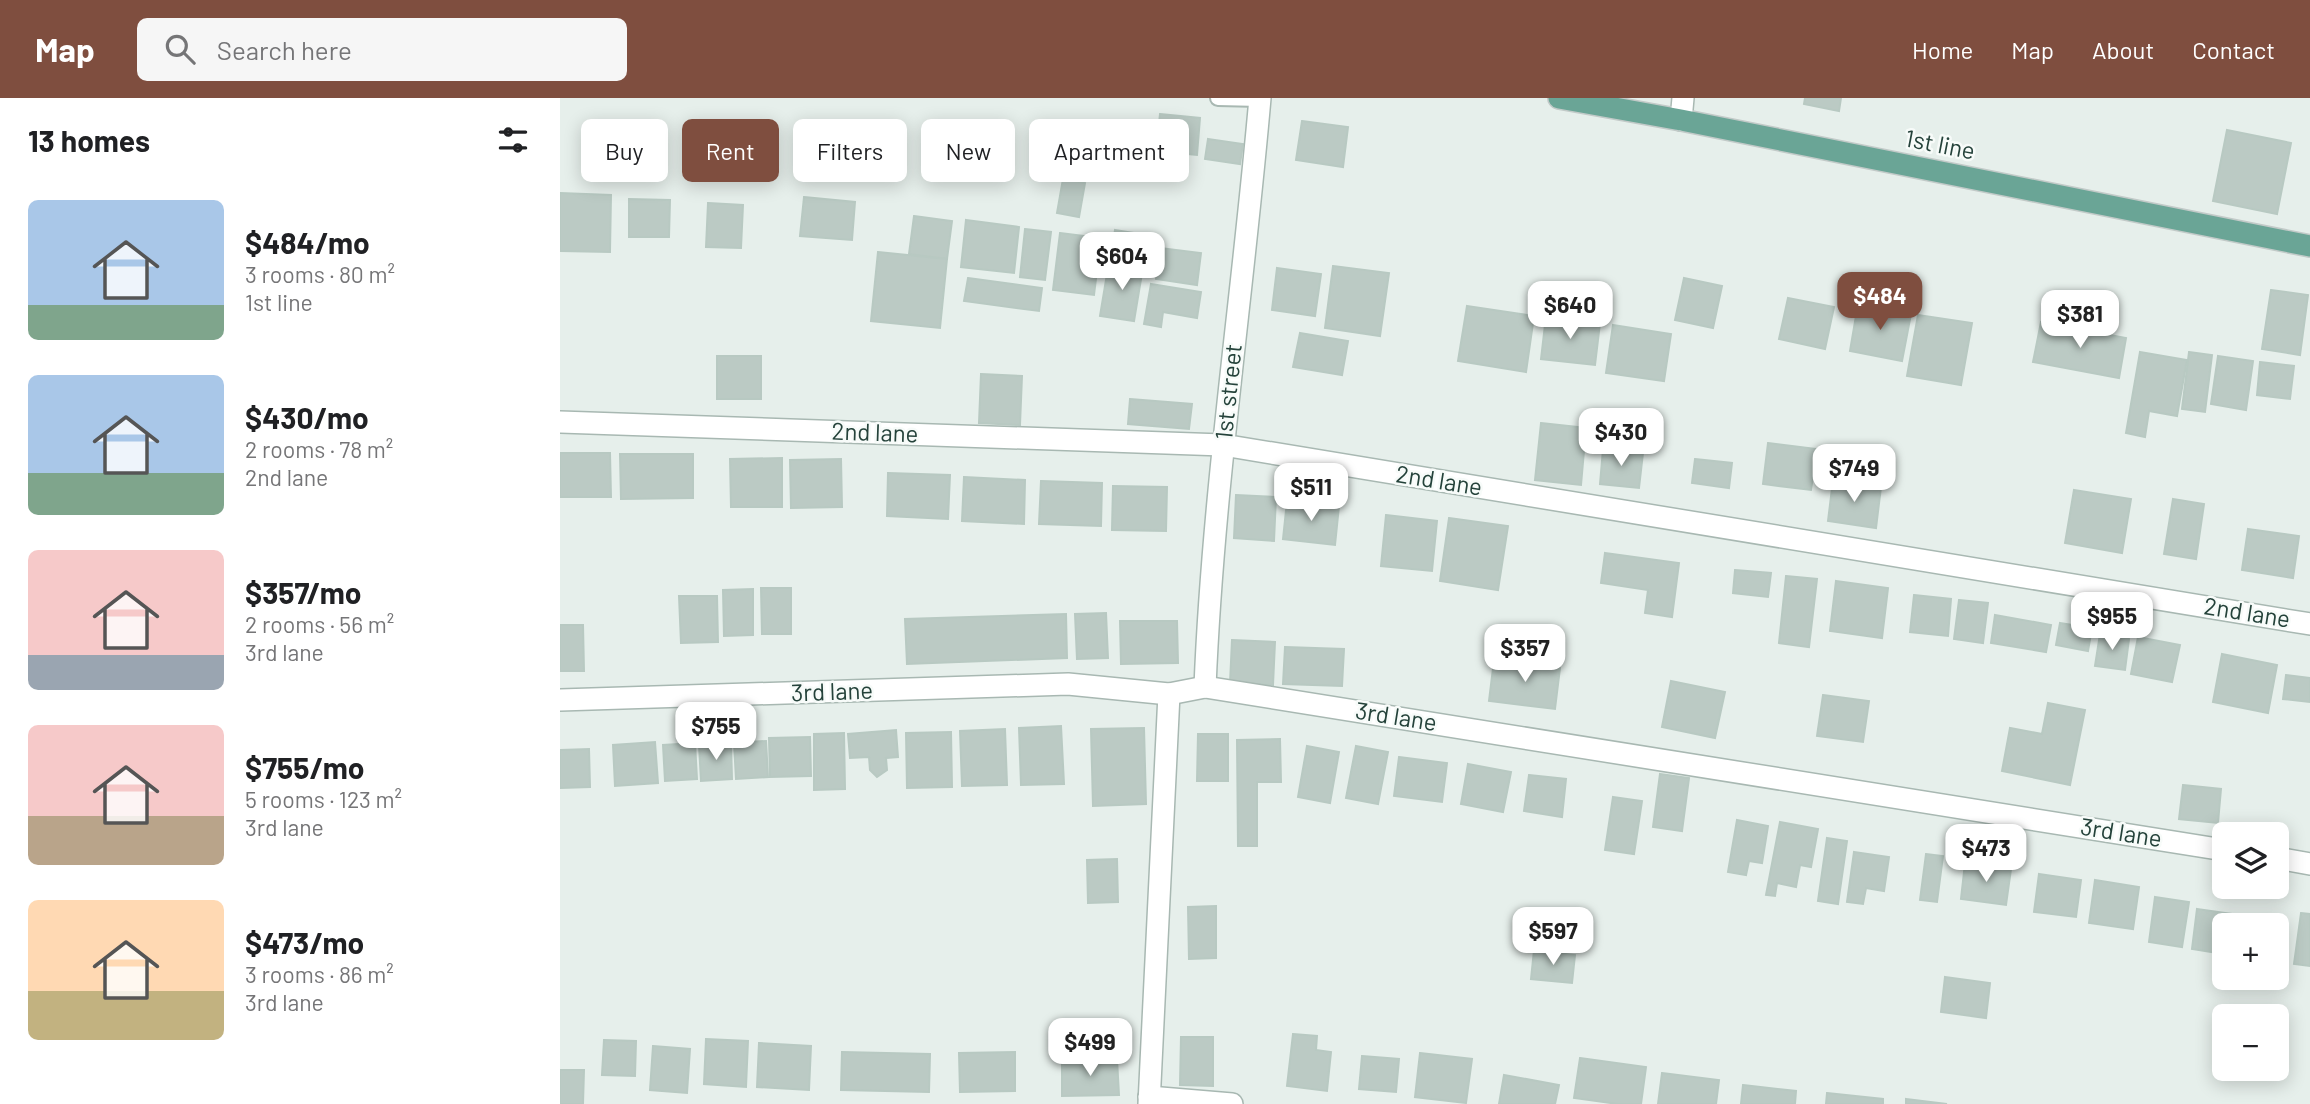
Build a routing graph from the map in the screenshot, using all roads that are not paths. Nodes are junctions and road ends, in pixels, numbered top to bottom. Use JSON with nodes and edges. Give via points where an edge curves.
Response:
{"nodes":[{"id":1,"x":1218,"y":98,"type":"edge"},
{"id":2,"x":1260,"y":98,"type":"edge"},
{"id":3,"x":1559,"y":98,"type":"edge"},
{"id":4,"x":1683,"y":98,"type":"edge"},
{"id":5,"x":1681,"y":120,"type":"junction"},
{"id":6,"x":2310,"y":246,"type":"edge"},
{"id":7,"x":560,"y":422,"type":"edge"},
{"id":8,"x":1223,"y":445,"type":"junction"},
{"id":9,"x":2310,"y":624,"type":"edge"},
{"id":10,"x":1205,"y":687,"type":"junction"},
{"id":11,"x":1169,"y":694,"type":"junction"},
{"id":12,"x":560,"y":700,"type":"edge"},
{"id":13,"x":2212,"y":848,"type":"edge"},
{"id":14,"x":2289,"y":860,"type":"edge"},
{"id":15,"x":2310,"y":864,"type":"edge"},
{"id":16,"x":1149,"y":1100,"type":"edge"},
{"id":17,"x":1232,"y":1104,"type":"edge"}],
"edges":[{"from":1,"to":2,"type":"lane"},
{"from":2,"to":8,"type":"street","name":"1st street"},
{"from":3,"to":5,"type":"main road","name":"1st line"},
{"from":4,"to":5,"type":"street"},
{"from":5,"to":6,"type":"main road","name":"1st line"},
{"from":7,"to":8,"type":"street","name":"2nd lane"},
{"from":8,"to":9,"type":"street","name":"2nd lane"},
{"from":8,"to":10,"type":"street","name":"1st street"},
{"from":10,"to":11,"type":"street","name":"3rd lane"},
{"from":10,"to":13,"type":"street","name":"3rd lane"},
{"from":11,"to":12,"type":"street","name":"3rd lane","via":[[1068,684]]},
{"from":11,"to":16,"type":"street"},
{"from":14,"to":15,"type":"street"},
{"from":16,"to":17,"type":"street"}]}
